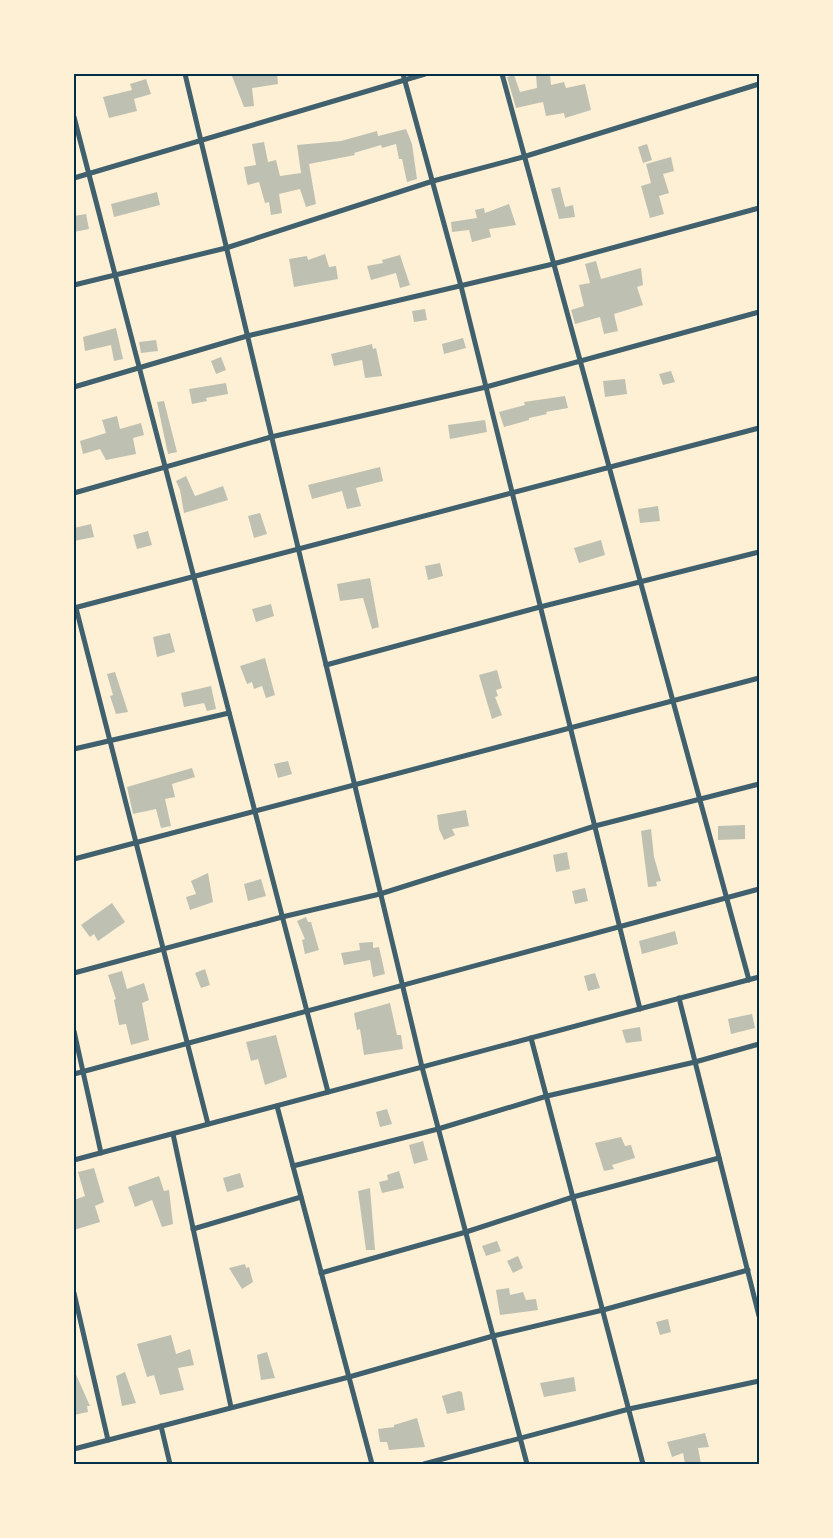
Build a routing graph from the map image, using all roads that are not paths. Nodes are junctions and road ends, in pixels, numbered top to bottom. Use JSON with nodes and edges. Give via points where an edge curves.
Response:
{"nodes":[{"id":1,"x":185,"y":74,"type":"edge"},
{"id":2,"x":403,"y":74,"type":"edge"},
{"id":3,"x":425,"y":74,"type":"edge"},
{"id":4,"x":502,"y":74,"type":"edge"},
{"id":5,"x":405,"y":80,"type":"junction"},
{"id":6,"x":759,"y":84,"type":"edge"},
{"id":7,"x":74,"y":117,"type":"edge"},
{"id":8,"x":201,"y":141,"type":"junction"},
{"id":9,"x":523,"y":157,"type":"junction"},
{"id":10,"x":89,"y":174,"type":"junction"},
{"id":11,"x":74,"y":178,"type":"edge"},
{"id":12,"x":433,"y":180,"type":"junction"},
{"id":13,"x":759,"y":208,"type":"edge"},
{"id":14,"x":226,"y":248,"type":"junction"},
{"id":15,"x":553,"y":264,"type":"junction"},
{"id":16,"x":115,"y":275,"type":"junction"},
{"id":17,"x":74,"y":285,"type":"edge"},
{"id":18,"x":461,"y":286,"type":"junction"},
{"id":19,"x":759,"y":312,"type":"edge"},
{"id":20,"x":247,"y":336,"type":"junction"},
{"id":21,"x":580,"y":363,"type":"junction"},
{"id":22,"x":139,"y":368,"type":"junction"},
{"id":23,"x":74,"y":387,"type":"edge"},
{"id":24,"x":486,"y":388,"type":"junction"},
{"id":25,"x":759,"y":428,"type":"edge"},
{"id":26,"x":272,"y":437,"type":"junction"},
{"id":27,"x":609,"y":467,"type":"junction"},
{"id":28,"x":165,"y":468,"type":"junction"},
{"id":29,"x":511,"y":492,"type":"junction"},
{"id":30,"x":74,"y":493,"type":"edge"},
{"id":31,"x":298,"y":548,"type":"junction"},
{"id":32,"x":759,"y":552,"type":"edge"},
{"id":33,"x":193,"y":576,"type":"junction"},
{"id":34,"x":640,"y":581,"type":"junction"},
{"id":35,"x":540,"y":607,"type":"junction"},
{"id":36,"x":75,"y":608,"type":"edge"},
{"id":37,"x":326,"y":665,"type":"junction"},
{"id":38,"x":759,"y":678,"type":"edge"},
{"id":39,"x":673,"y":701,"type":"junction"},
{"id":40,"x":229,"y":713,"type":"junction"},
{"id":41,"x":570,"y":728,"type":"junction"},
{"id":42,"x":110,"y":740,"type":"junction"},
{"id":43,"x":74,"y":749,"type":"edge"},
{"id":44,"x":759,"y":784,"type":"edge"},
{"id":45,"x":354,"y":785,"type":"junction"},
{"id":46,"x":700,"y":800,"type":"junction"},
{"id":47,"x":255,"y":811,"type":"junction"},
{"id":48,"x":595,"y":826,"type":"junction"},
{"id":49,"x":136,"y":842,"type":"junction"},
{"id":50,"x":74,"y":859,"type":"edge"},
{"id":51,"x":759,"y":889,"type":"edge"},
{"id":52,"x":380,"y":894,"type":"junction"},
{"id":53,"x":726,"y":897,"type":"junction"},
{"id":54,"x":282,"y":917,"type":"junction"},
{"id":55,"x":619,"y":927,"type":"junction"},
{"id":56,"x":164,"y":950,"type":"junction"},
{"id":57,"x":74,"y":972,"type":"edge"},
{"id":58,"x":759,"y":977,"type":"edge"},
{"id":59,"x":749,"y":980,"type":"junction"},
{"id":60,"x":402,"y":984,"type":"junction"},
{"id":61,"x":679,"y":998,"type":"junction"},
{"id":62,"x":640,"y":1009,"type":"junction"},
{"id":63,"x":307,"y":1012,"type":"junction"},
{"id":64,"x":74,"y":1031,"type":"edge"},
{"id":65,"x":531,"y":1038,"type":"junction"},
{"id":66,"x":188,"y":1044,"type":"junction"},
{"id":67,"x":759,"y":1044,"type":"edge"},
{"id":68,"x":695,"y":1062,"type":"junction"},
{"id":69,"x":422,"y":1067,"type":"junction"},
{"id":70,"x":83,"y":1072,"type":"junction"},
{"id":71,"x":74,"y":1074,"type":"edge"},
{"id":72,"x":328,"y":1092,"type":"junction"},
{"id":73,"x":547,"y":1096,"type":"junction"},
{"id":74,"x":277,"y":1106,"type":"junction"},
{"id":75,"x":208,"y":1124,"type":"junction"},
{"id":76,"x":438,"y":1129,"type":"junction"},
{"id":77,"x":173,"y":1134,"type":"junction"},
{"id":78,"x":101,"y":1153,"type":"junction"},
{"id":79,"x":720,"y":1158,"type":"junction"},
{"id":80,"x":74,"y":1160,"type":"edge"},
{"id":81,"x":293,"y":1166,"type":"junction"},
{"id":82,"x":301,"y":1197,"type":"junction"},
{"id":83,"x":573,"y":1197,"type":"junction"},
{"id":84,"x":193,"y":1229,"type":"junction"},
{"id":85,"x":466,"y":1232,"type":"junction"},
{"id":86,"x":748,"y":1270,"type":"junction"},
{"id":87,"x":321,"y":1273,"type":"junction"},
{"id":88,"x":74,"y":1293,"type":"edge"},
{"id":89,"x":603,"y":1310,"type":"junction"},
{"id":90,"x":759,"y":1316,"type":"edge"},
{"id":91,"x":493,"y":1336,"type":"junction"},
{"id":92,"x":349,"y":1377,"type":"junction"},
{"id":93,"x":759,"y":1381,"type":"edge"},
{"id":94,"x":231,"y":1407,"type":"junction"},
{"id":95,"x":628,"y":1409,"type":"junction"},
{"id":96,"x":161,"y":1426,"type":"junction"},
{"id":97,"x":520,"y":1438,"type":"junction"},
{"id":98,"x":108,"y":1440,"type":"junction"},
{"id":99,"x":74,"y":1449,"type":"edge"},
{"id":100,"x":170,"y":1464,"type":"edge"},
{"id":101,"x":372,"y":1464,"type":"edge"},
{"id":102,"x":424,"y":1464,"type":"edge"},
{"id":103,"x":527,"y":1464,"type":"edge"},
{"id":104,"x":643,"y":1464,"type":"edge"}],
"edges":[{"from":1,"to":8,"type":"street"},
{"from":2,"to":5,"type":"street"},
{"from":3,"to":5,"type":"street"},
{"from":4,"to":9,"type":"street"},
{"from":5,"to":8,"type":"street"},
{"from":5,"to":12,"type":"street"},
{"from":6,"to":9,"type":"street"},
{"from":7,"to":10,"type":"street"},
{"from":8,"to":10,"type":"street"},
{"from":8,"to":14,"type":"street"},
{"from":9,"to":12,"type":"street"},
{"from":9,"to":15,"type":"street"},
{"from":10,"to":11,"type":"street"},
{"from":10,"to":16,"type":"street"},
{"from":12,"to":14,"type":"street"},
{"from":12,"to":18,"type":"street"},
{"from":13,"to":15,"type":"street"},
{"from":14,"to":16,"type":"street"},
{"from":14,"to":20,"type":"street"},
{"from":15,"to":18,"type":"street"},
{"from":15,"to":21,"type":"street"},
{"from":16,"to":17,"type":"street"},
{"from":16,"to":22,"type":"street"},
{"from":18,"to":20,"type":"street"},
{"from":18,"to":24,"type":"street"},
{"from":19,"to":21,"type":"street"},
{"from":20,"to":22,"type":"street"},
{"from":20,"to":26,"type":"street"},
{"from":21,"to":24,"type":"street"},
{"from":21,"to":27,"type":"street"},
{"from":22,"to":23,"type":"street"},
{"from":22,"to":28,"type":"street"},
{"from":24,"to":26,"type":"street"},
{"from":24,"to":29,"type":"street"},
{"from":25,"to":27,"type":"street"},
{"from":26,"to":28,"type":"street"},
{"from":26,"to":31,"type":"street"},
{"from":27,"to":29,"type":"street"},
{"from":27,"to":34,"type":"street"},
{"from":28,"to":30,"type":"street"},
{"from":28,"to":33,"type":"street"},
{"from":29,"to":31,"type":"street"},
{"from":29,"to":35,"type":"street"},
{"from":31,"to":33,"type":"street"},
{"from":31,"to":37,"type":"street"},
{"from":32,"to":34,"type":"street"},
{"from":33,"to":36,"type":"street"},
{"from":33,"to":40,"type":"street"},
{"from":34,"to":35,"type":"street"},
{"from":34,"to":39,"type":"street"},
{"from":35,"to":37,"type":"street"},
{"from":35,"to":41,"type":"street"},
{"from":36,"to":42,"type":"street"},
{"from":37,"to":45,"type":"street"},
{"from":38,"to":39,"type":"street"},
{"from":39,"to":41,"type":"street"},
{"from":39,"to":46,"type":"street"},
{"from":40,"to":42,"type":"street"},
{"from":40,"to":47,"type":"street"},
{"from":41,"to":45,"type":"street"},
{"from":41,"to":48,"type":"street"},
{"from":42,"to":43,"type":"street"},
{"from":42,"to":49,"type":"street"},
{"from":44,"to":46,"type":"street"},
{"from":45,"to":47,"type":"street"},
{"from":45,"to":52,"type":"street"},
{"from":46,"to":48,"type":"street"},
{"from":46,"to":53,"type":"street"},
{"from":47,"to":49,"type":"street"},
{"from":47,"to":54,"type":"street"},
{"from":48,"to":52,"type":"street"},
{"from":48,"to":55,"type":"street"},
{"from":49,"to":50,"type":"street"},
{"from":49,"to":56,"type":"street"},
{"from":51,"to":53,"type":"street"},
{"from":52,"to":54,"type":"street"},
{"from":52,"to":60,"type":"street"},
{"from":53,"to":55,"type":"street"},
{"from":53,"to":59,"type":"street"},
{"from":54,"to":56,"type":"street"},
{"from":54,"to":63,"type":"street"},
{"from":55,"to":60,"type":"street"},
{"from":55,"to":62,"type":"street"},
{"from":56,"to":57,"type":"street"},
{"from":56,"to":66,"type":"street"},
{"from":58,"to":59,"type":"street"},
{"from":59,"to":61,"type":"street"},
{"from":60,"to":63,"type":"street"},
{"from":60,"to":69,"type":"street"},
{"from":61,"to":62,"type":"street"},
{"from":61,"to":68,"type":"street"},
{"from":62,"to":65,"type":"street"},
{"from":63,"to":66,"type":"street"},
{"from":63,"to":72,"type":"street"},
{"from":64,"to":70,"type":"street"},
{"from":65,"to":69,"type":"street"},
{"from":65,"to":73,"type":"street"},
{"from":66,"to":70,"type":"street"},
{"from":66,"to":75,"type":"street"},
{"from":67,"to":68,"type":"street"},
{"from":68,"to":73,"type":"street"},
{"from":68,"to":79,"type":"street"},
{"from":69,"to":72,"type":"street"},
{"from":69,"to":76,"type":"street"},
{"from":70,"to":71,"type":"street"},
{"from":70,"to":78,"type":"street"},
{"from":72,"to":74,"type":"street"},
{"from":73,"to":76,"type":"street"},
{"from":73,"to":83,"type":"street"},
{"from":74,"to":75,"type":"street"},
{"from":74,"to":81,"type":"street"},
{"from":75,"to":77,"type":"street"},
{"from":76,"to":81,"type":"street"},
{"from":76,"to":85,"type":"street"},
{"from":77,"to":78,"type":"street"},
{"from":77,"to":84,"type":"street"},
{"from":78,"to":80,"type":"street"},
{"from":79,"to":83,"type":"street"},
{"from":79,"to":86,"type":"street"},
{"from":81,"to":82,"type":"street"},
{"from":82,"to":84,"type":"street"},
{"from":82,"to":87,"type":"street"},
{"from":83,"to":85,"type":"street"},
{"from":83,"to":89,"type":"street"},
{"from":84,"to":94,"type":"street"},
{"from":85,"to":87,"type":"street"},
{"from":85,"to":91,"type":"street"},
{"from":86,"to":89,"type":"street"},
{"from":86,"to":90,"type":"street"},
{"from":87,"to":92,"type":"street"},
{"from":88,"to":98,"type":"street"},
{"from":89,"to":91,"type":"street"},
{"from":89,"to":95,"type":"street"},
{"from":91,"to":92,"type":"street"},
{"from":91,"to":97,"type":"street"},
{"from":92,"to":94,"type":"street"},
{"from":92,"to":101,"type":"street"},
{"from":93,"to":95,"type":"street"},
{"from":94,"to":96,"type":"street"},
{"from":95,"to":97,"type":"street"},
{"from":95,"to":104,"type":"street"},
{"from":96,"to":98,"type":"street"},
{"from":96,"to":100,"type":"street"},
{"from":97,"to":102,"type":"street"},
{"from":97,"to":103,"type":"street"},
{"from":98,"to":99,"type":"street"}]}
